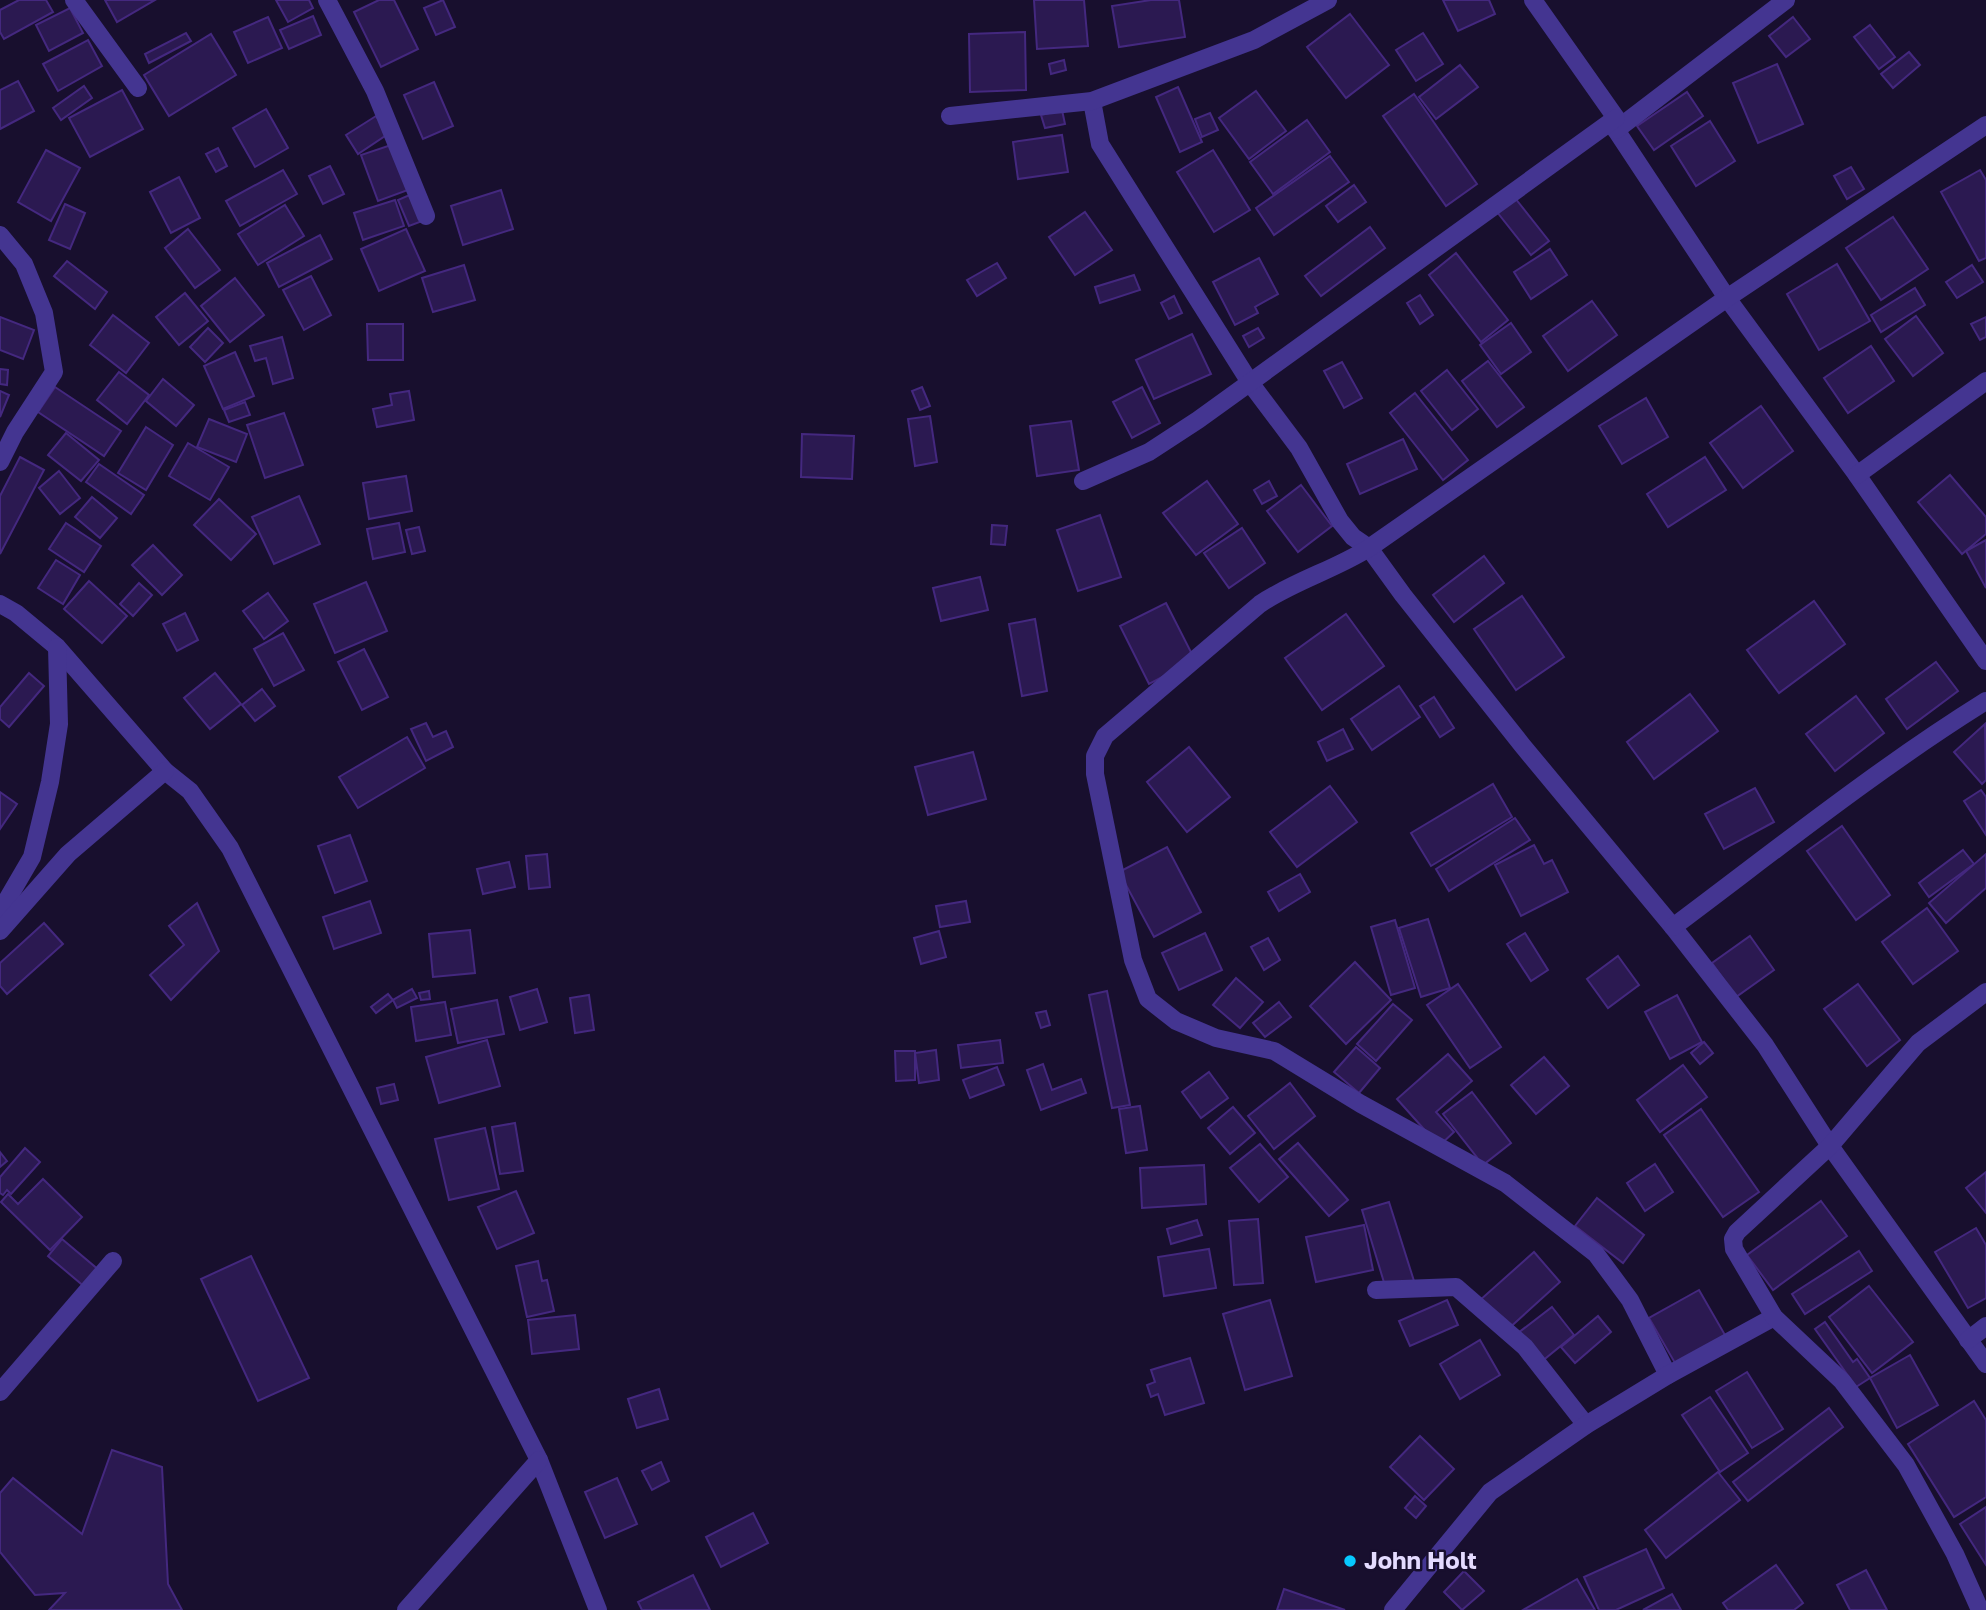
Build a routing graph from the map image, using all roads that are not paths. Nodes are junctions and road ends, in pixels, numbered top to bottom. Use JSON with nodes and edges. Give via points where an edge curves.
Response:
{"nodes":[{"id":1,"x":74,"y":0,"type":"edge"},
{"id":2,"x":327,"y":0,"type":"edge"},
{"id":3,"x":1328,"y":0,"type":"edge"},
{"id":4,"x":1533,"y":0,"type":"edge"},
{"id":5,"x":1786,"y":0,"type":"edge"},
{"id":6,"x":138,"y":88,"type":"dead end"},
{"id":7,"x":1092,"y":101,"type":"junction"},
{"id":8,"x":950,"y":116,"type":"dead end"},
{"id":9,"x":1616,"y":124,"type":"junction"},
{"id":10,"x":1986,"y":125,"type":"edge"},
{"id":11,"x":426,"y":216,"type":"dead end"},
{"id":12,"x":0,"y":235,"type":"edge"},
{"id":13,"x":1727,"y":298,"type":"junction"},
{"id":14,"x":1986,"y":382,"type":"edge"},
{"id":15,"x":1251,"y":384,"type":"junction"},
{"id":16,"x":0,"y":463,"type":"edge"},
{"id":17,"x":1857,"y":475,"type":"junction"},
{"id":18,"x":1083,"y":481,"type":"dead end"},
{"id":19,"x":1369,"y":548,"type":"junction"},
{"id":20,"x":0,"y":604,"type":"edge"},
{"id":21,"x":57,"y":647,"type":"junction"},
{"id":22,"x":1986,"y":661,"type":"edge"},
{"id":23,"x":1986,"y":701,"type":"edge"},
{"id":24,"x":165,"y":771,"type":"junction"},
{"id":25,"x":0,"y":912,"type":"edge"},
{"id":26,"x":1673,"y":927,"type":"junction"},
{"id":27,"x":0,"y":931,"type":"edge"},
{"id":28,"x":1986,"y":992,"type":"edge"},
{"id":29,"x":1830,"y":1146,"type":"junction"},
{"id":30,"x":113,"y":1261,"type":"dead end"},
{"id":31,"x":1376,"y":1290,"type":"dead end"},
{"id":32,"x":1774,"y":1317,"type":"junction"},
{"id":33,"x":1986,"y":1326,"type":"edge"},
{"id":34,"x":1968,"y":1340,"type":"junction"},
{"id":35,"x":1986,"y":1364,"type":"edge"},
{"id":36,"x":1668,"y":1375,"type":"junction"},
{"id":37,"x":0,"y":1392,"type":"edge"},
{"id":38,"x":1586,"y":1426,"type":"junction"},
{"id":39,"x":539,"y":1460,"type":"junction"},
{"id":40,"x":1980,"y":1599,"type":"edge"},
{"id":41,"x":407,"y":1610,"type":"edge"},
{"id":42,"x":598,"y":1610,"type":"edge"},
{"id":43,"x":1393,"y":1610,"type":"edge"}],
"edges":[{"from":1,"to":6,"type":"street"},
{"from":2,"to":11,"type":"street","via":[[375,91]]},
{"from":3,"to":7,"type":"street","via":[[1254,40]]},
{"from":4,"to":9,"type":"street"},
{"from":5,"to":9,"type":"street"},
{"from":7,"to":8,"type":"street"},
{"from":7,"to":15,"type":"street","via":[[1100,144]]},
{"from":9,"to":13,"type":"street"},
{"from":9,"to":15,"type":"street"},
{"from":10,"to":13,"type":"street"},
{"from":12,"to":16,"type":"street","via":[[24,264],[44,313],[54,372]]},
{"from":13,"to":17,"type":"street"},
{"from":13,"to":19,"type":"street"},
{"from":14,"to":17,"type":"street"},
{"from":15,"to":18,"type":"street","via":[[1149,452]]},
{"from":15,"to":19,"type":"street","via":[[1299,448],[1340,521]]},
{"from":17,"to":22,"type":"street"},
{"from":19,"to":26,"type":"street","via":[[1521,745]]},
{"from":19,"to":36,"type":"street","via":[[1260,604],[1105,736],[1095,756],[1095,774],[1133,960],[1148,999],[1176,1021],[1216,1038],[1274,1051],[1505,1183],[1596,1254],[1630,1300]]},
{"from":20,"to":21,"type":"street"},
{"from":21,"to":24,"type":"street"},
{"from":21,"to":25,"type":"street","via":[[58,724],[50,782],[32,857]]},
{"from":23,"to":26,"type":"street","via":[[1930,736]]},
{"from":24,"to":27,"type":"street","via":[[68,854]]},
{"from":24,"to":39,"type":"street","via":[[190,791],[230,848]]},
{"from":26,"to":29,"type":"street","via":[[1765,1045]]},
{"from":28,"to":29,"type":"street","via":[[1918,1043]]},
{"from":29,"to":32,"type":"street","via":[[1733,1239],[1734,1249]]},
{"from":29,"to":34,"type":"street"},
{"from":30,"to":37,"type":"street"},
{"from":31,"to":38,"type":"street","via":[[1456,1287],[1525,1347]]},
{"from":32,"to":36,"type":"street"},
{"from":32,"to":40,"type":"street","via":[[1842,1381],[1906,1465]]},
{"from":33,"to":34,"type":"street"},
{"from":34,"to":35,"type":"street"},
{"from":36,"to":38,"type":"street"},
{"from":38,"to":43,"type":"street","via":[[1490,1492]]},
{"from":39,"to":41,"type":"street"},
{"from":39,"to":42,"type":"street"}]}
